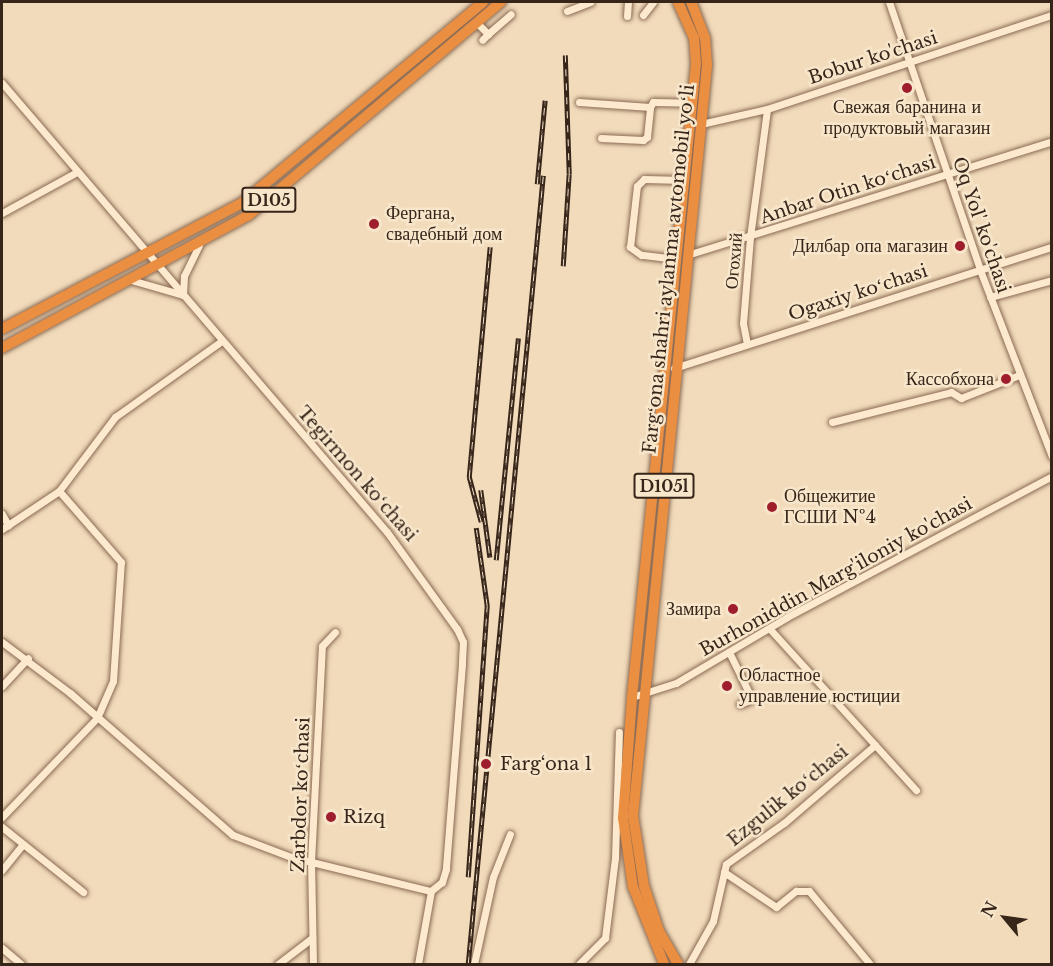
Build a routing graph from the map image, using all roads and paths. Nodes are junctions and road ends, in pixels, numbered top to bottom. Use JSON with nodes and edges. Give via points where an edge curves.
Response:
{"nodes":[{"id":1,"x":483,"y":2,"type":"edge"},
{"id":2,"x":501,"y":2,"type":"edge"},
{"id":3,"x":590,"y":2,"type":"edge"},
{"id":4,"x":628,"y":2,"type":"edge"},
{"id":5,"x":653,"y":2,"type":"edge"},
{"id":6,"x":678,"y":2,"type":"edge"},
{"id":7,"x":691,"y":2,"type":"edge"},
{"id":8,"x":889,"y":2,"type":"edge"},
{"id":9,"x":567,"y":11,"type":"dead end"},
{"id":10,"x":511,"y":14,"type":"dead end"},
{"id":11,"x":643,"y":15,"type":"dead end"},
{"id":12,"x":1052,"y":15,"type":"edge"},
{"id":13,"x":627,"y":16,"type":"dead end"},
{"id":14,"x":477,"y":23,"type":"junction"},
{"id":15,"x":909,"y":62,"type":"junction"},
{"id":16,"x":2,"y":83,"type":"edge"},
{"id":17,"x":579,"y":102,"type":"dead end"},
{"id":18,"x":692,"y":103,"type":"junction"},
{"id":19,"x":650,"y":107,"type":"junction"},
{"id":20,"x":767,"y":110,"type":"junction"},
{"id":21,"x":701,"y":124,"type":"junction"},
{"id":22,"x":601,"y":138,"type":"dead end"},
{"id":23,"x":1052,"y":141,"type":"edge"},
{"id":24,"x":75,"y":173,"type":"junction"},
{"id":25,"x":948,"y":173,"type":"junction"},
{"id":26,"x":684,"y":180,"type":"junction"},
{"id":27,"x":2,"y":213,"type":"edge"},
{"id":28,"x":750,"y":237,"type":"junction"},
{"id":29,"x":199,"y":245,"type":"junction"},
{"id":30,"x":1052,"y":247,"type":"edge"},
{"id":31,"x":148,"y":253,"type":"junction"},
{"id":32,"x":687,"y":255,"type":"junction"},
{"id":33,"x":676,"y":259,"type":"junction"},
{"id":34,"x":159,"y":266,"type":"junction"},
{"id":35,"x":980,"y":270,"type":"junction"},
{"id":36,"x":131,"y":280,"type":"junction"},
{"id":37,"x":1052,"y":280,"type":"edge"},
{"id":38,"x":183,"y":295,"type":"junction"},
{"id":39,"x":990,"y":297,"type":"junction"},
{"id":40,"x":2,"y":329,"type":"edge"},
{"id":41,"x":220,"y":342,"type":"junction"},
{"id":42,"x":747,"y":345,"type":"junction"},
{"id":43,"x":2,"y":348,"type":"edge"},
{"id":44,"x":674,"y":368,"type":"junction"},
{"id":45,"x":1019,"y":375,"type":"junction"},
{"id":46,"x":832,"y":422,"type":"dead end"},
{"id":47,"x":1052,"y":457,"type":"edge"},
{"id":48,"x":1052,"y":476,"type":"edge"},
{"id":49,"x":59,"y":491,"type":"junction"},
{"id":50,"x":2,"y":514,"type":"edge"},
{"id":51,"x":5,"y":527,"type":"edge"},
{"id":52,"x":769,"y":628,"type":"junction"},
{"id":53,"x":335,"y":632,"type":"dead end"},
{"id":54,"x":2,"y":642,"type":"edge"},
{"id":55,"x":729,"y":652,"type":"junction"},
{"id":56,"x":28,"y":658,"type":"junction"},
{"id":57,"x":2,"y":686,"type":"edge"},
{"id":58,"x":637,"y":697,"type":"junction"},
{"id":59,"x":740,"y":704,"type":"dead end"},
{"id":60,"x":97,"y":718,"type":"junction"},
{"id":61,"x":619,"y":732,"type":"dead end"},
{"id":62,"x":875,"y":745,"type":"junction"},
{"id":63,"x":916,"y":790,"type":"dead end"},
{"id":64,"x":2,"y":817,"type":"edge"},
{"id":65,"x":2,"y":827,"type":"edge"},
{"id":66,"x":510,"y":834,"type":"dead end"},
{"id":67,"x":23,"y":844,"type":"junction"},
{"id":68,"x":311,"y":862,"type":"junction"},
{"id":69,"x":2,"y":870,"type":"edge"},
{"id":70,"x":724,"y":873,"type":"junction"},
{"id":71,"x":431,"y":891,"type":"junction"},
{"id":72,"x":82,"y":892,"type":"dead end"},
{"id":73,"x":312,"y":939,"type":"junction"},
{"id":74,"x":2,"y":948,"type":"edge"},
{"id":75,"x":21,"y":964,"type":"edge"},
{"id":76,"x":278,"y":964,"type":"edge"},
{"id":77,"x":313,"y":964,"type":"edge"},
{"id":78,"x":418,"y":964,"type":"edge"},
{"id":79,"x":474,"y":964,"type":"edge"},
{"id":80,"x":579,"y":964,"type":"edge"},
{"id":81,"x":664,"y":964,"type":"edge"},
{"id":82,"x":678,"y":964,"type":"edge"},
{"id":83,"x":689,"y":964,"type":"edge"},
{"id":84,"x":870,"y":964,"type":"edge"}],
"edges":[{"from":1,"to":31,"type":"highway","number":"D105","via":[[263,189],[214,222]]},
{"from":2,"to":14,"type":"highway","number":"D105"},
{"from":3,"to":9,"type":"street"},
{"from":4,"to":13,"type":"street"},
{"from":5,"to":11,"type":"street"},
{"from":6,"to":18,"type":"highway","name":"Fargʻona shahri aylanma avtomobil yoʻli","number":"D105l","via":[[694,38]]},
{"from":7,"to":21,"type":"highway","name":"Fargʻona shahri aylanma avtomobil yoʻli","number":"D105l","via":[[705,38]]},
{"from":8,"to":15,"type":"street","name":"Oq Yol' ko'chasi"},
{"from":10,"to":14,"type":"street","via":[[485,37]]},
{"from":12,"to":15,"type":"street","name":"Bobur ko'chasi"},
{"from":14,"to":29,"type":"highway","number":"D105","via":[[272,198]]},
{"from":15,"to":20,"type":"street","name":"Bobur ko'chasi"},
{"from":15,"to":25,"type":"street","name":"Oq Yol' ko'chasi"},
{"from":16,"to":24,"type":"street","name":"Tegirmon koʻchasi"},
{"from":17,"to":19,"type":"street"},
{"from":18,"to":19,"type":"street","via":[[653,102]]},
{"from":18,"to":26,"type":"highway","name":"Fargʻona shahri aylanma avtomobil yoʻli","number":"D105l"},
{"from":19,"to":22,"type":"street","via":[[647,137],[643,140]]},
{"from":20,"to":21,"type":"street","name":"Bobur ko'chasi"},
{"from":20,"to":28,"type":"street","name":"Огохий"},
{"from":21,"to":32,"type":"highway","name":"Fargʻona shahri aylanma avtomobil yoʻli","number":"D105l"},
{"from":23,"to":25,"type":"street","name":"Anbar Otin koʻchasi"},
{"from":24,"to":27,"type":"street"},
{"from":24,"to":31,"type":"street","name":"Tegirmon koʻchasi"},
{"from":25,"to":28,"type":"street","name":"Anbar Otin koʻchasi"},
{"from":25,"to":35,"type":"street","name":"Oq Yol' ko'chasi"},
{"from":26,"to":33,"type":"highway","name":"Fargʻona shahri aylanma avtomobil yoʻli","number":"D105l"},
{"from":26,"to":33,"type":"street","via":[[644,179],[637,186],[630,247],[641,255]]},
{"from":28,"to":32,"type":"street","name":"Anbar Otin koʻchasi"},
{"from":28,"to":42,"type":"street","name":"Огохий","via":[[743,323]]},
{"from":29,"to":34,"type":"highway","number":"D105"},
{"from":29,"to":38,"type":"street","via":[[184,276]]},
{"from":30,"to":35,"type":"street","name":"Ogaxiy koʻchasi"},
{"from":31,"to":34,"type":"street","name":"Tegirmon koʻchasi"},
{"from":31,"to":40,"type":"highway","number":"D105"},
{"from":32,"to":44,"type":"highway","name":"Fargʻona shahri aylanma avtomobil yoʻli","number":"D105l"},
{"from":33,"to":58,"type":"highway","name":"Fargʻona shahri aylanma avtomobil yoʻli","number":"D105l"},
{"from":34,"to":36,"type":"highway","number":"D105"},
{"from":34,"to":38,"type":"street","name":"Tegirmon koʻchasi"},
{"from":35,"to":39,"type":"street","name":"Oq Yol' ko'chasi"},
{"from":35,"to":42,"type":"street","name":"Ogaxiy koʻchasi"},
{"from":36,"to":38,"type":"street"},
{"from":36,"to":43,"type":"highway","number":"D105"},
{"from":37,"to":39,"type":"street"},
{"from":38,"to":41,"type":"street","name":"Tegirmon koʻchasi"},
{"from":39,"to":45,"type":"street","name":"Oq Yol' ko'chasi"},
{"from":41,"to":49,"type":"street","via":[[115,417]]},
{"from":41,"to":71,"type":"street","name":"Tegirmon koʻchasi","via":[[411,560],[463,642],[446,869],[442,882]]},
{"from":42,"to":44,"type":"street","name":"Ogaxiy koʻchasi"},
{"from":44,"to":58,"type":"highway","name":"Fargʻona shahri aylanma avtomobil yoʻli","number":"D105l"},
{"from":45,"to":46,"type":"street","via":[[961,398],[951,392]]},
{"from":45,"to":47,"type":"street","name":"Oq Yol' ko'chasi"},
{"from":48,"to":52,"type":"street","name":"Burhoniddin Marg'iloniy ko'chasi"},
{"from":49,"to":51,"type":"street"},
{"from":49,"to":60,"type":"street","via":[[121,562],[123,571],[116,610],[113,681]]},
{"from":50,"to":51,"type":"street"},
{"from":52,"to":55,"type":"street","name":"Burhoniddin Marg'iloniy ko'chasi"},
{"from":52,"to":62,"type":"street"},
{"from":53,"to":68,"type":"street","name":"Zarbdor koʻchasi","via":[[322,646]]},
{"from":54,"to":56,"type":"street"},
{"from":55,"to":58,"type":"street","name":"Burhoniddin Marg'iloniy ko'chasi","via":[[676,683]]},
{"from":55,"to":59,"type":"street","via":[[752,699]]},
{"from":56,"to":57,"type":"street"},
{"from":56,"to":60,"type":"street"},
{"from":58,"to":81,"type":"highway","name":"Fargʻona shahri aylanma avtomobil yoʻli","number":"D105l","via":[[624,841],[641,914]]},
{"from":58,"to":82,"type":"highway","name":"Fargʻona shahri aylanma avtomobil yoʻli","number":"D105l","via":[[633,816],[638,860],[659,931]]},
{"from":60,"to":64,"type":"street"},
{"from":60,"to":68,"type":"street","via":[[233,835]]},
{"from":61,"to":80,"type":"street","via":[[615,858],[605,938]]},
{"from":62,"to":63,"type":"street"},
{"from":62,"to":70,"type":"street","name":"Ezgulik koʻchasi","via":[[784,823],[726,864]]},
{"from":65,"to":67,"type":"street"},
{"from":66,"to":79,"type":"street","via":[[493,877]]},
{"from":67,"to":69,"type":"street"},
{"from":67,"to":72,"type":"street"},
{"from":68,"to":71,"type":"street"},
{"from":68,"to":73,"type":"street","name":"Zarbdor koʻchasi"},
{"from":70,"to":83,"type":"street","name":"Ezgulik koʻchasi","via":[[713,921]]},
{"from":70,"to":84,"type":"street","name":"Ezgulik koʻchasi","via":[[776,907],[796,891],[809,891]]},
{"from":71,"to":78,"type":"street","name":"Tegirmon koʻchasi"},
{"from":73,"to":76,"type":"street"},
{"from":73,"to":77,"type":"street","name":"Zarbdor koʻchasi"},
{"from":74,"to":75,"type":"street"}]}
